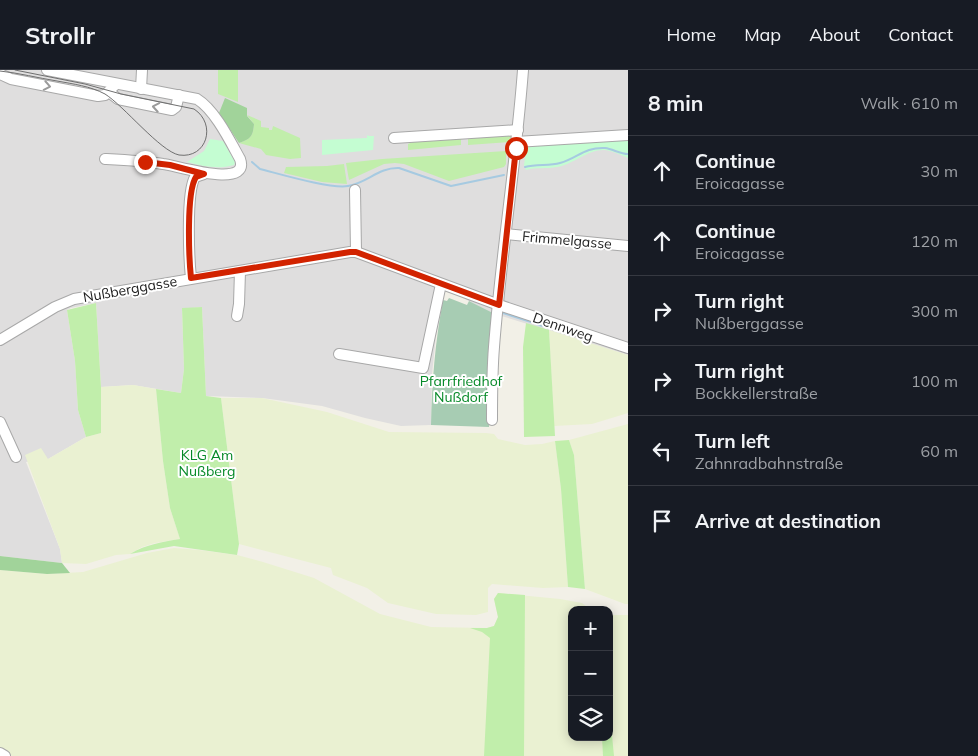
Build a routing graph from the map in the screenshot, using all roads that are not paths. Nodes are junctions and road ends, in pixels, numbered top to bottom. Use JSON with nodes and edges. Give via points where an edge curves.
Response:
{"nodes":[{"id":1,"x":47,"y":70,"type":"edge"},
{"id":2,"x":142,"y":70,"type":"edge"},
{"id":3,"x":523,"y":70,"type":"edge"},
{"id":4,"x":0,"y":74,"type":"edge"},
{"id":5,"x":113,"y":88,"type":"junction"},
{"id":6,"x":142,"y":89,"type":"junction"},
{"id":7,"x":179,"y":95,"type":"junction"},
{"id":8,"x":518,"y":130,"type":"junction"},
{"id":9,"x":628,"y":135,"type":"edge"},
{"id":10,"x":394,"y":138,"type":"dead end"},
{"id":11,"x":516,"y":142,"type":"junction"},
{"id":12,"x":105,"y":159,"type":"dead end"},
{"id":13,"x":204,"y":174,"type":"junction"},
{"id":14,"x":355,"y":190,"type":"dead end"},
{"id":15,"x":506,"y":234,"type":"junction"},
{"id":16,"x":628,"y":246,"type":"edge"},
{"id":17,"x":356,"y":252,"type":"junction"},
{"id":18,"x":240,"y":271,"type":"junction"},
{"id":19,"x":191,"y":278,"type":"junction"},
{"id":20,"x":441,"y":284,"type":"junction"},
{"id":21,"x":499,"y":305,"type":"junction"},
{"id":22,"x":237,"y":316,"type":"dead end"},
{"id":23,"x":0,"y":340,"type":"edge"},
{"id":24,"x":628,"y":348,"type":"edge"},
{"id":25,"x":339,"y":354,"type":"dead end"},
{"id":26,"x":492,"y":420,"type":"dead end"},
{"id":27,"x":0,"y":422,"type":"edge"},
{"id":28,"x":16,"y":457,"type":"dead end"},
{"id":29,"x":0,"y":753,"type":"edge"},
{"id":30,"x":5,"y":756,"type":"edge"}],
"edges":[{"from":1,"to":5,"type":"street"},
{"from":2,"to":6,"type":"street"},
{"from":3,"to":8,"type":"street"},
{"from":4,"to":5,"type":"street","one_way":true,"via":[[98,96]]},
{"from":5,"to":6,"type":"street"},
{"from":7,"to":5,"type":"street","one_way":true,"via":[[172,110],[118,100]]},
{"from":6,"to":7,"type":"street"},
{"from":7,"to":13,"type":"street","via":[[197,99],[206,106],[242,163],[234,174]]},
{"from":8,"to":10,"type":"street"},
{"from":8,"to":11,"type":"street"},
{"from":9,"to":11,"type":"street"},
{"from":11,"to":15,"type":"street"},
{"from":12,"to":13,"type":"street","via":[[162,163]]},
{"from":13,"to":19,"type":"street","via":[[196,177],[191,189]]},
{"from":14,"to":17,"type":"street"},
{"from":15,"to":16,"type":"street","name":"Frimmelgasse"},
{"from":15,"to":21,"type":"street"},
{"from":17,"to":18,"type":"street","name":"Nußberggasse"},
{"from":17,"to":20,"type":"street","name":"Nußberggasse"},
{"from":18,"to":19,"type":"street","name":"Nußberggasse"},
{"from":18,"to":22,"type":"street"},
{"from":19,"to":23,"type":"street","name":"Nußberggasse","via":[[74,299]]},
{"from":20,"to":21,"type":"street","name":"Nußberggasse"},
{"from":20,"to":25,"type":"street","via":[[423,368]]},
{"from":21,"to":24,"type":"street","name":"Dennweg"},
{"from":21,"to":26,"type":"street","via":[[493,360]]},
{"from":27,"to":28,"type":"street"},
{"from":29,"to":30,"type":"street"}]}
